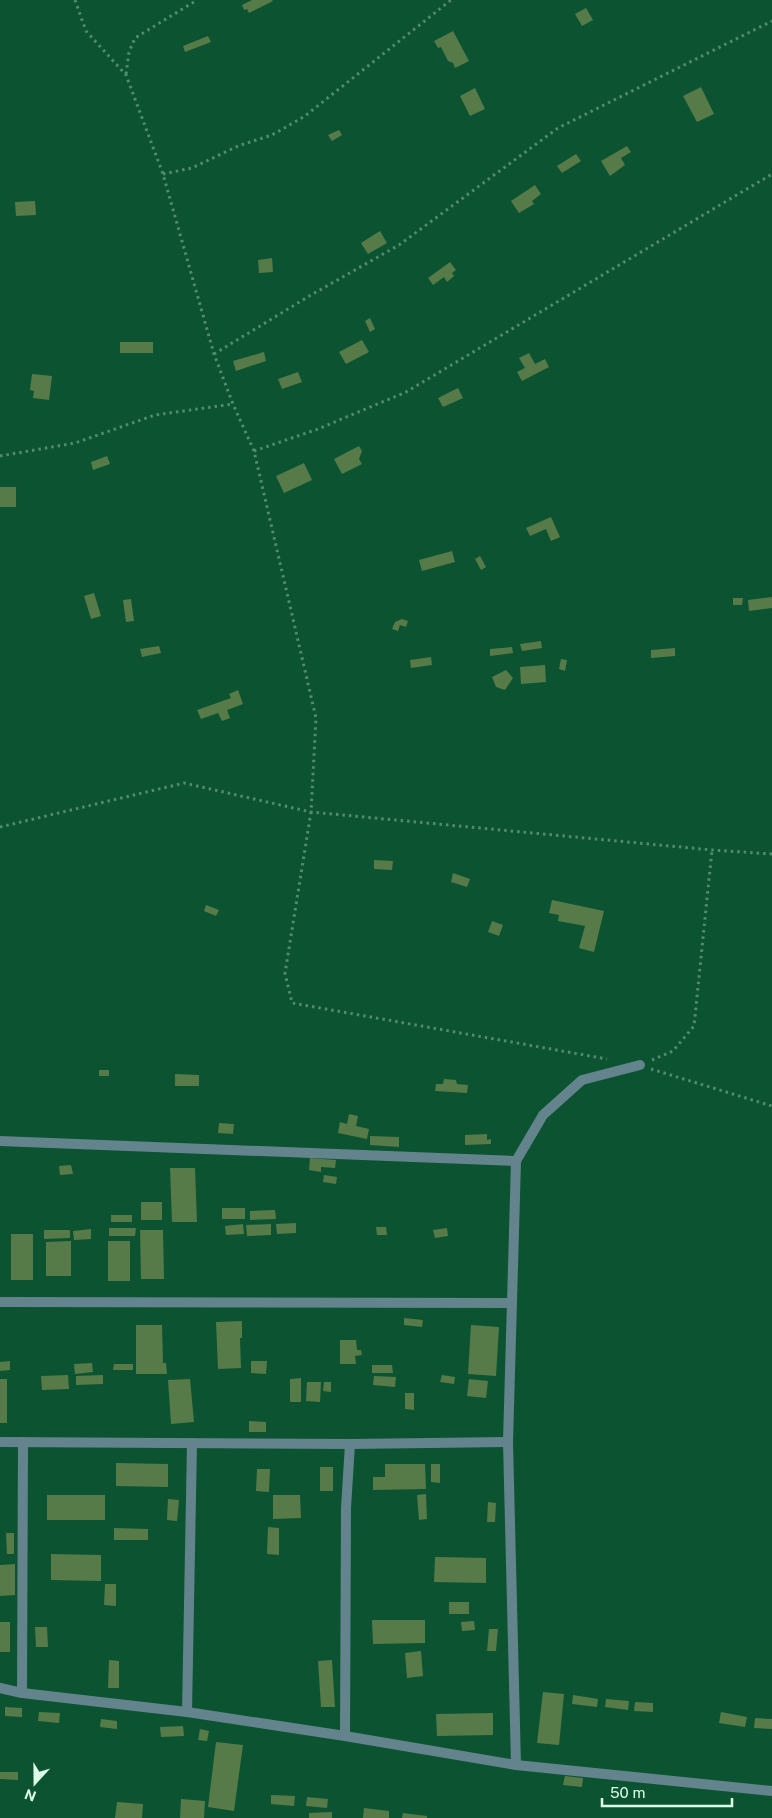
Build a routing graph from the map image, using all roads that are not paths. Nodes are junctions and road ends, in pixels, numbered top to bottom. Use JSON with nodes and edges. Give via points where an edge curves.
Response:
{"nodes":[{"id":1,"x":640,"y":1065,"type":"road end"},
{"id":2,"x":0,"y":1141,"type":"edge"},
{"id":3,"x":516,"y":1161,"type":"junction"},
{"id":4,"x":0,"y":1302,"type":"edge"},
{"id":5,"x":512,"y":1303,"type":"junction"},
{"id":6,"x":0,"y":1442,"type":"edge"},
{"id":7,"x":23,"y":1442,"type":"junction"},
{"id":8,"x":508,"y":1442,"type":"junction"},
{"id":9,"x":192,"y":1443,"type":"junction"},
{"id":10,"x":350,"y":1444,"type":"junction"},
{"id":11,"x":0,"y":1688,"type":"edge"},
{"id":12,"x":22,"y":1694,"type":"junction"},
{"id":13,"x":187,"y":1712,"type":"junction"},
{"id":14,"x":345,"y":1736,"type":"junction"},
{"id":15,"x":516,"y":1765,"type":"junction"},
{"id":16,"x":772,"y":1791,"type":"edge"}],
"edges":[{"from":1,"to":3,"type":"street","via":[[582,1080],[543,1115]]},
{"from":2,"to":3,"type":"street"},
{"from":3,"to":5,"type":"street"},
{"from":4,"to":5,"type":"street"},
{"from":5,"to":8,"type":"street"},
{"from":6,"to":7,"type":"street"},
{"from":7,"to":9,"type":"street"},
{"from":7,"to":12,"type":"street"},
{"from":8,"to":10,"type":"street"},
{"from":8,"to":15,"type":"street"},
{"from":9,"to":10,"type":"street"},
{"from":9,"to":13,"type":"street"},
{"from":10,"to":14,"type":"street","via":[[346,1508]]},
{"from":11,"to":12,"type":"street"},
{"from":12,"to":13,"type":"street"},
{"from":13,"to":14,"type":"street"},
{"from":14,"to":15,"type":"street"},
{"from":15,"to":16,"type":"street"}]}
